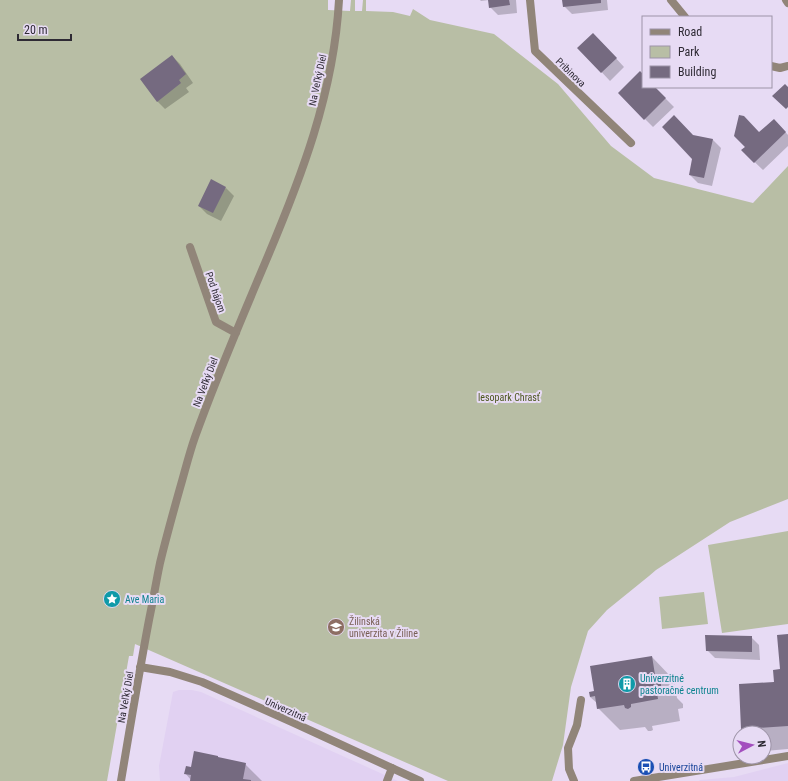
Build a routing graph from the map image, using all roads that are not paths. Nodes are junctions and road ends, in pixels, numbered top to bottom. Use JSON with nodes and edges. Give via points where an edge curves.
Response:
{"nodes":[{"id":1,"x":339,"y":0,"type":"edge"},
{"id":2,"x":530,"y":0,"type":"edge"},
{"id":3,"x":671,"y":0,"type":"edge"},
{"id":4,"x":786,"y":0,"type":"edge"},
{"id":5,"x":788,"y":3,"type":"edge"},
{"id":6,"x":684,"y":16,"type":"edge"},
{"id":7,"x":772,"y":66,"type":"edge"},
{"id":8,"x":788,"y":66,"type":"edge"},
{"id":9,"x":631,"y":143,"type":"dead end"},
{"id":10,"x":190,"y":247,"type":"dead end"},
{"id":11,"x":236,"y":333,"type":"junction"},
{"id":12,"x":140,"y":667,"type":"junction"},
{"id":13,"x":581,"y":700,"type":"dead end"},
{"id":14,"x":788,"y":756,"type":"edge"},
{"id":15,"x":392,"y":768,"type":"junction"},
{"id":16,"x":121,"y":781,"type":"edge"},
{"id":17,"x":387,"y":781,"type":"edge"},
{"id":18,"x":420,"y":781,"type":"edge"},
{"id":19,"x":574,"y":781,"type":"edge"},
{"id":20,"x":634,"y":781,"type":"edge"}],
"edges":[{"from":1,"to":11,"type":"street","name":"Na Veľký Diel","via":[[333,58],[317,126],[304,166]]},
{"from":2,"to":9,"type":"street","name":"Pribinova","via":[[535,51]]},
{"from":3,"to":6,"type":"street"},
{"from":4,"to":5,"type":"street"},
{"from":7,"to":8,"type":"street"},
{"from":10,"to":11,"type":"street","name":"Pod hájom","via":[[216,322]]},
{"from":11,"to":12,"type":"street","name":"Na Veľký Diel","via":[[194,439],[160,564]]},
{"from":12,"to":15,"type":"street","name":"Univerzitná","via":[[170,672],[202,682]]},
{"from":12,"to":16,"type":"street","name":"Na Veľký Diel"},
{"from":13,"to":19,"type":"street","via":[[577,725],[568,748],[569,769]]},
{"from":14,"to":20,"type":"street"},
{"from":15,"to":17,"type":"street"},
{"from":15,"to":18,"type":"street","name":"Univerzitná"}]}
